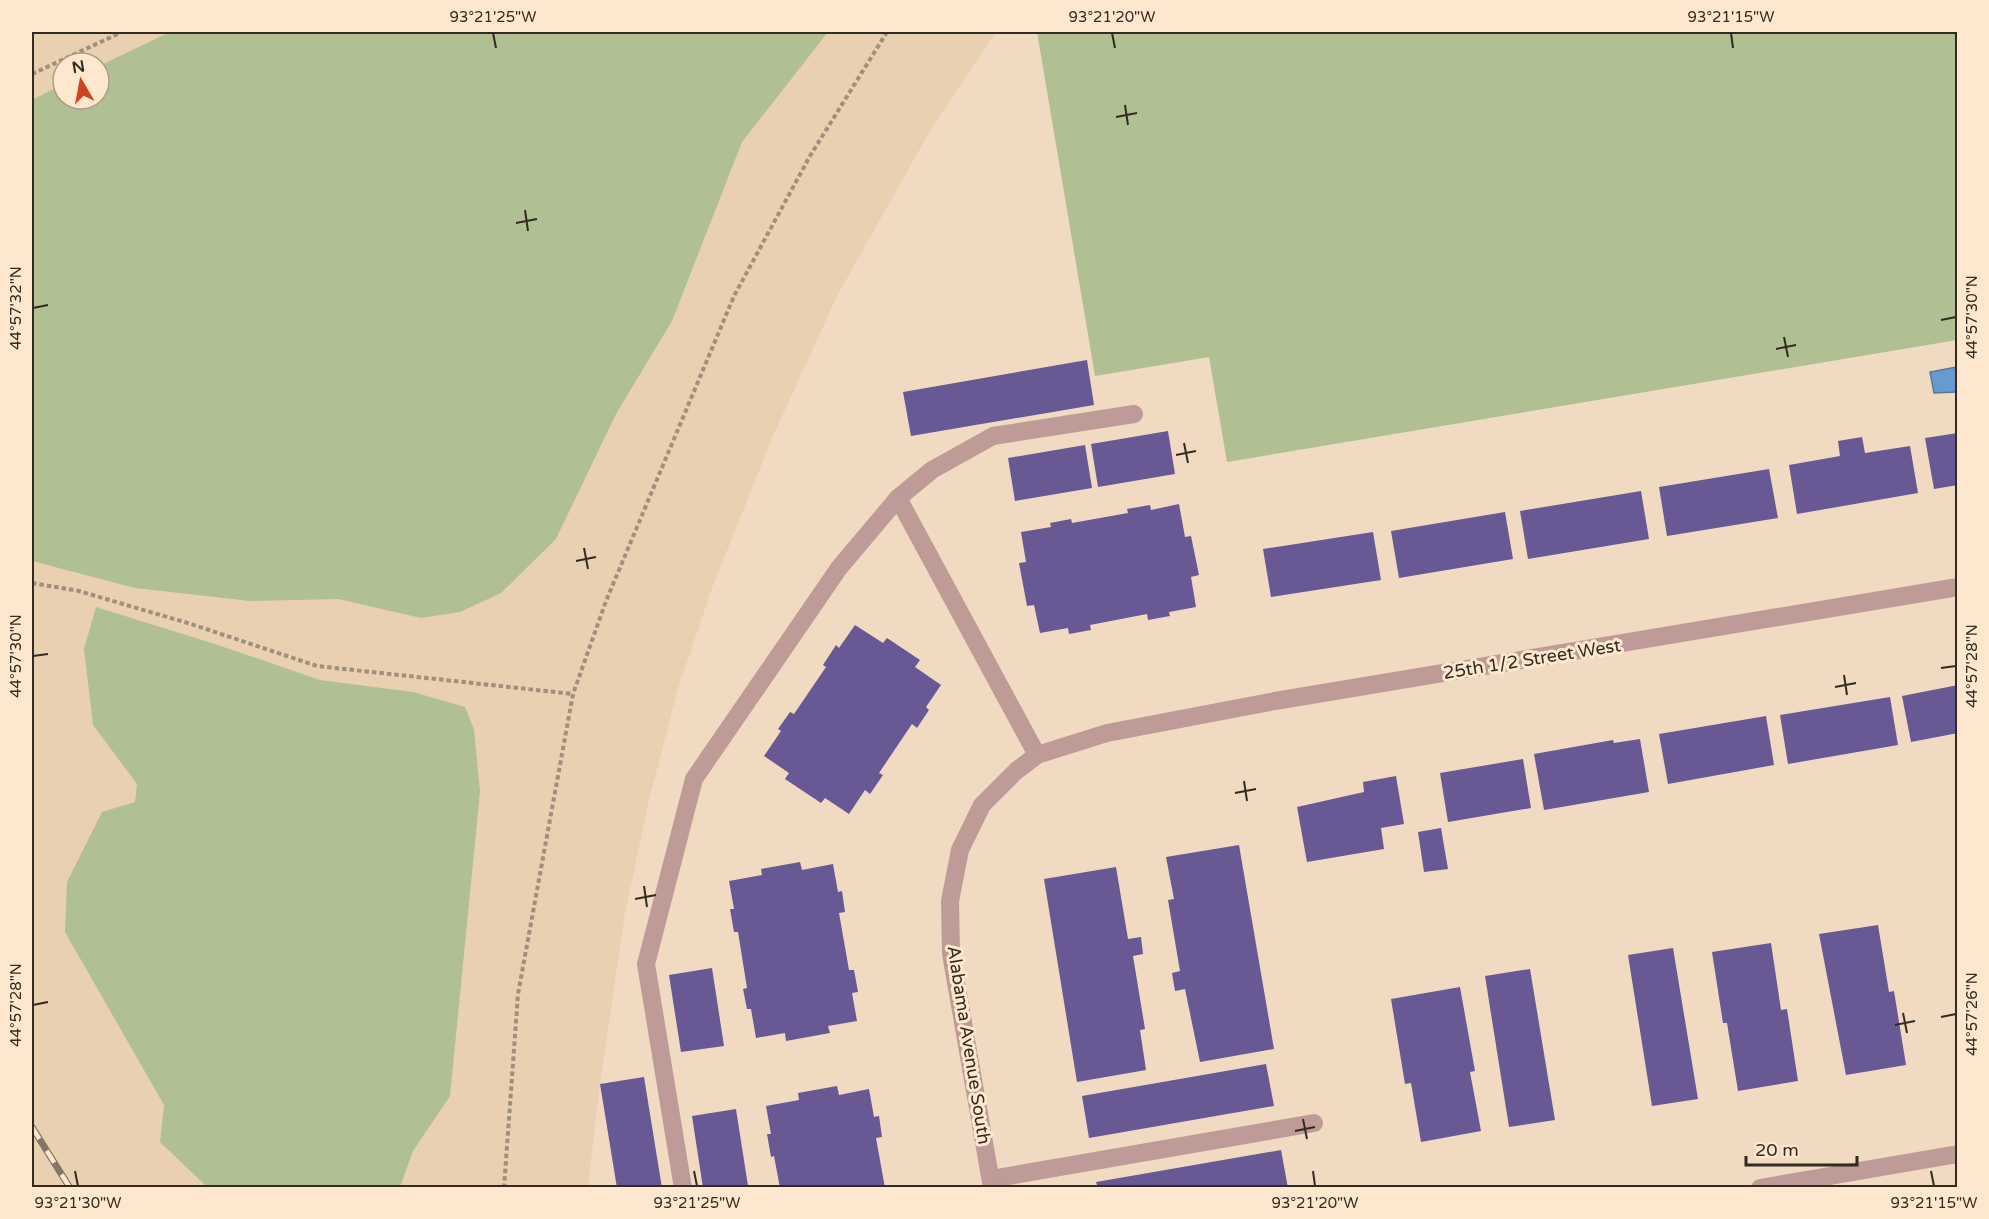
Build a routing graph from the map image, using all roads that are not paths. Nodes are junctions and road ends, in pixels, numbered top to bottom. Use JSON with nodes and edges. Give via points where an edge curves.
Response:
{"nodes":[{"id":1,"x":1134,"y":414,"type":"dead end"},
{"id":2,"x":898,"y":498,"type":"junction"},
{"id":3,"x":1958,"y":587,"type":"edge"},
{"id":4,"x":1107,"y":733,"type":"joint"},
{"id":5,"x":1037,"y":755,"type":"junction"},
{"id":6,"x":1314,"y":1123,"type":"dead end"},
{"id":7,"x":1958,"y":1154,"type":"edge"},
{"id":8,"x":992,"y":1184,"type":"edge"},
{"id":9,"x":684,"y":1188,"type":"edge"},
{"id":10,"x":1760,"y":1188,"type":"edge"}],
"edges":[{"from":1,"to":2,"type":"street","via":[[993,436],[932,470]]},
{"from":2,"to":5,"type":"street"},
{"from":2,"to":9,"type":"street","via":[[838,568],[694,779],[646,964]]},
{"from":3,"to":4,"type":"street","name":"25th 1/2 Street West","via":[[1275,701]]},
{"from":4,"to":5,"type":"street","name":"Alabama Avenue South"},
{"from":5,"to":8,"type":"street","name":"Alabama Avenue South","via":[[982,805],[960,850],[950,901],[951,954]]},
{"from":6,"to":8,"type":"street"},
{"from":7,"to":10,"type":"street"}]}
